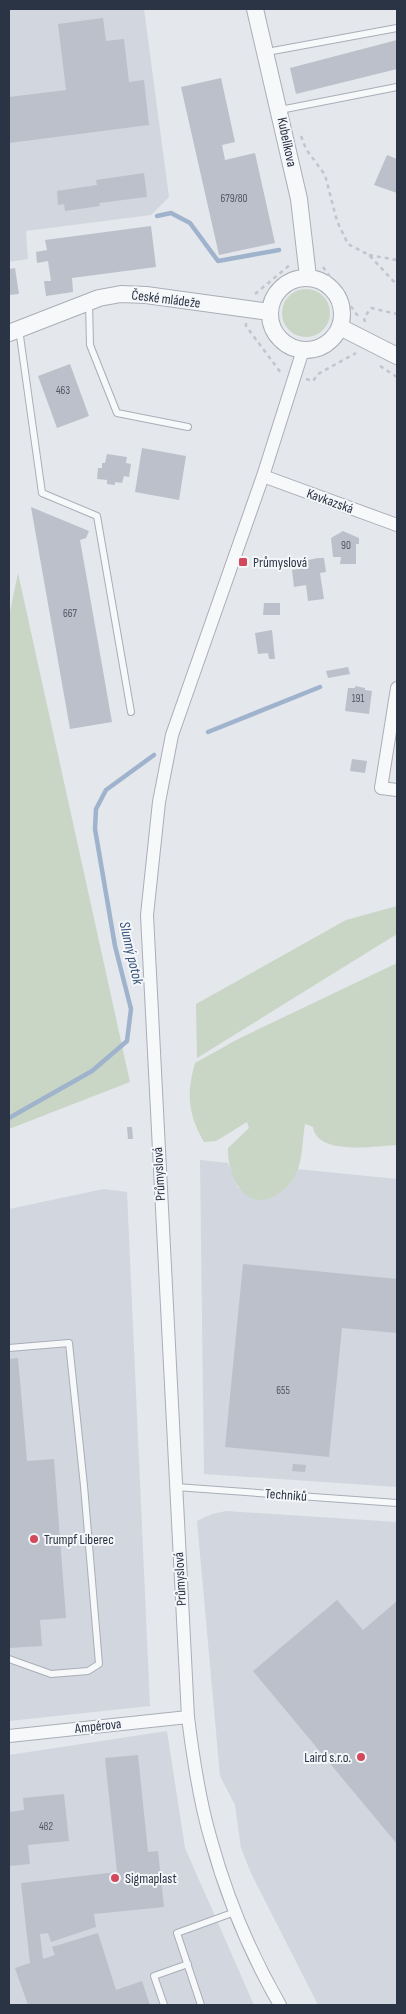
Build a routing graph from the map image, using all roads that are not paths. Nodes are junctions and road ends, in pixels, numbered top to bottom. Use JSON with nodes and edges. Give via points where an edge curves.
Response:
{"nodes":[{"id":1,"x":255,"y":9,"type":"edge"},
{"id":2,"x":397,"y":28,"type":"edge"},
{"id":3,"x":266,"y":52,"type":"junction"},
{"id":4,"x":397,"y":87,"type":"edge"},
{"id":5,"x":280,"y":110,"type":"junction"},
{"id":6,"x":307,"y":270,"type":"junction"},
{"id":7,"x":89,"y":302,"type":"junction"},
{"id":8,"x":270,"y":312,"type":"junction"},
{"id":9,"x":340,"y":328,"type":"junction"},
{"id":10,"x":14,"y":331,"type":"edge"},
{"id":11,"x":303,"y":350,"type":"junction"},
{"id":12,"x":397,"y":356,"type":"edge"},
{"id":13,"x":188,"y":427,"type":"dead end"},
{"id":14,"x":263,"y":476,"type":"junction"},
{"id":15,"x":397,"y":525,"type":"edge"},
{"id":16,"x":397,"y":688,"type":"edge"},
{"id":17,"x":131,"y":712,"type":"dead end"},
{"id":18,"x":397,"y":790,"type":"edge"},
{"id":19,"x":9,"y":1348,"type":"edge"},
{"id":20,"x":175,"y":1487,"type":"junction"},
{"id":21,"x":397,"y":1503,"type":"edge"},
{"id":22,"x":9,"y":1659,"type":"edge"},
{"id":23,"x":188,"y":1717,"type":"junction"},
{"id":24,"x":9,"y":1736,"type":"edge"},
{"id":25,"x":235,"y":1912,"type":"junction"},
{"id":26,"x":188,"y":1964,"type":"junction"},
{"id":27,"x":164,"y":2005,"type":"edge"},
{"id":28,"x":201,"y":2005,"type":"edge"},
{"id":29,"x":280,"y":2005,"type":"edge"}],
"edges":[{"from":1,"to":3,"type":"street","name":"Kubelíkova"},
{"from":2,"to":3,"type":"lane"},
{"from":3,"to":5,"type":"street","name":"Kubelíkova"},
{"from":4,"to":5,"type":"lane"},
{"from":5,"to":6,"type":"street","name":"Kubelíkova","via":[[299,199]]},
{"from":6,"to":8,"type":"street","via":[[279,289]]},
{"from":6,"to":9,"type":"street","via":[[326,283],[338,297],[342,309]]},
{"from":7,"to":8,"type":"street","name":"České mládeže","via":[[129,294]]},
{"from":7,"to":10,"type":"street","name":"České mládeže"},
{"from":7,"to":13,"type":"lane","via":[[90,345],[116,413]]},
{"from":8,"to":11,"type":"street","via":[[276,335],[288,345]]},
{"from":9,"to":11,"type":"street","via":[[327,343]]},
{"from":9,"to":12,"type":"street"},
{"from":10,"to":17,"type":"lane","via":[[42,493],[97,516]]},
{"from":11,"to":14,"type":"street","name":"Průmyslová"},
{"from":14,"to":15,"type":"street","name":"Kavkazská"},
{"from":14,"to":20,"type":"street","name":"Průmyslová","via":[[172,735],[159,802],[147,915]]},
{"from":16,"to":18,"type":"street","via":[[381,788]]},
{"from":19,"to":22,"type":"lane","via":[[69,1343],[99,1664],[88,1671],[51,1674]]},
{"from":20,"to":21,"type":"lane","name":"Techniků"},
{"from":20,"to":23,"type":"street","name":"Průmyslová"},
{"from":23,"to":24,"type":"street","name":"Ampérova"},
{"from":23,"to":25,"type":"street","name":"Průmyslová","via":[[196,1775],[211,1841]]},
{"from":25,"to":26,"type":"lane","via":[[178,1933]]},
{"from":25,"to":29,"type":"street","name":"Průmyslová","via":[[252,1953]]},
{"from":26,"to":27,"type":"lane","via":[[154,1976]]},
{"from":26,"to":28,"type":"lane"}]}
